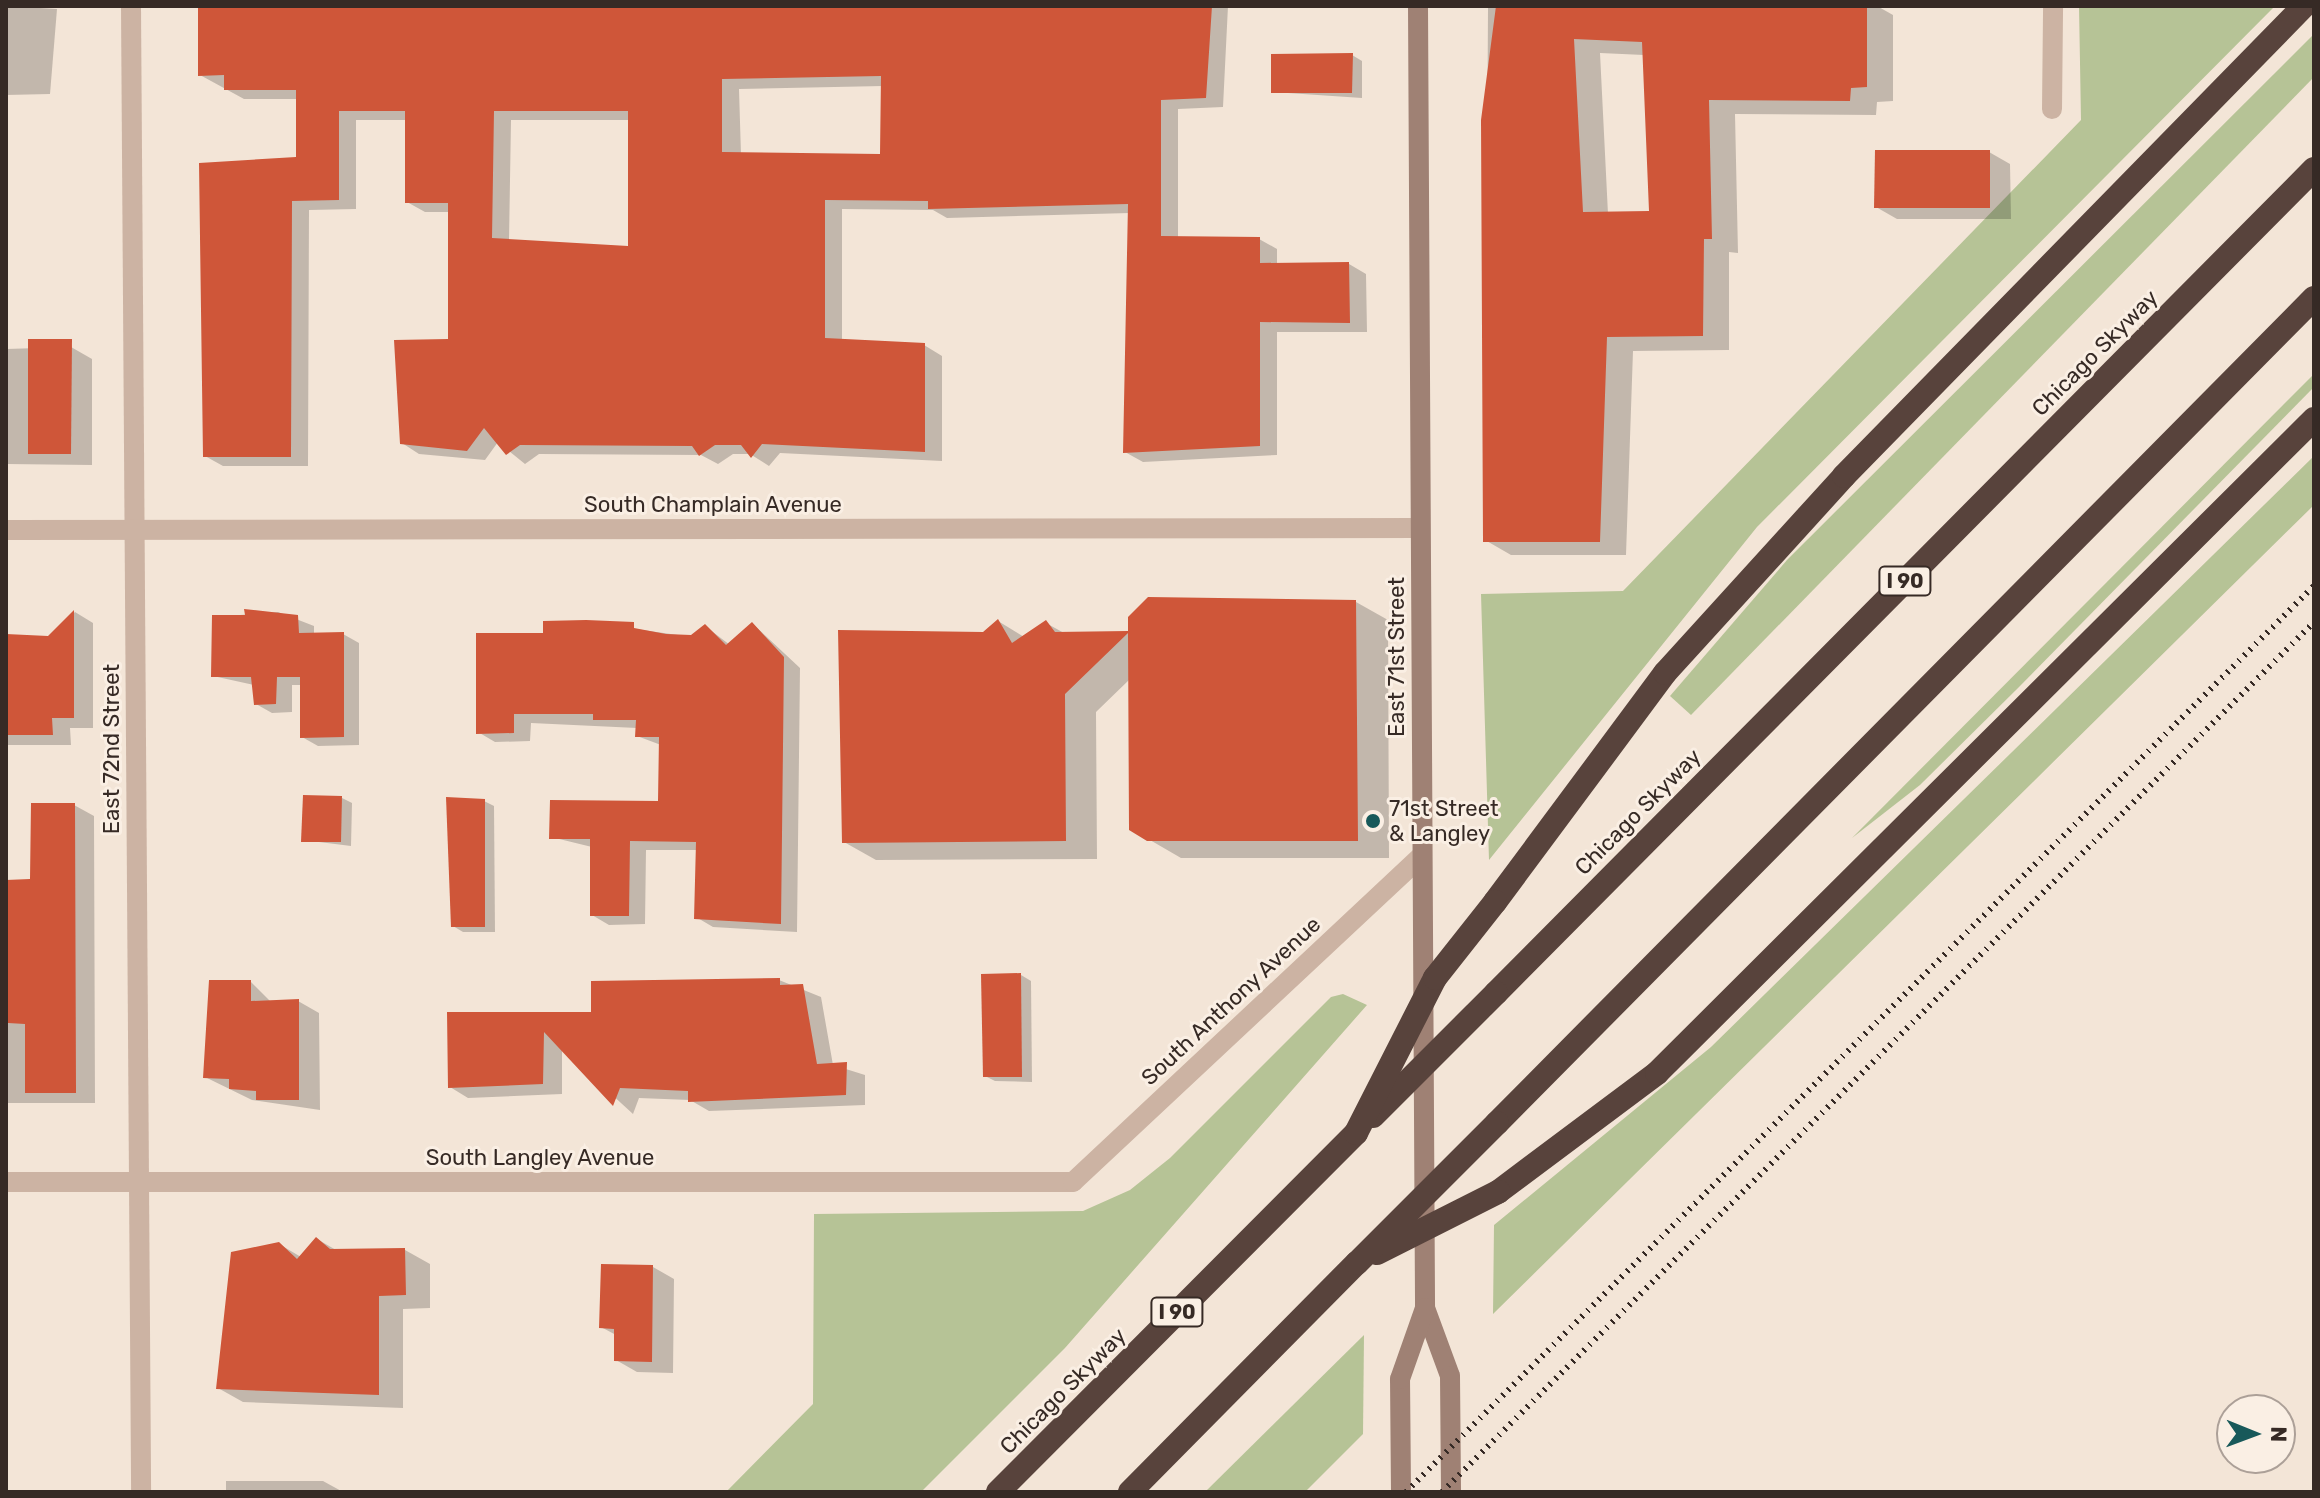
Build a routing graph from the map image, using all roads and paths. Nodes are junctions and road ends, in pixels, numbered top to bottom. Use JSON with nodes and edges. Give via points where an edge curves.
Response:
{"nodes":[{"id":1,"x":131,"y":6,"type":"edge"},
{"id":2,"x":1418,"y":6,"type":"edge"},
{"id":3,"x":2053,"y":6,"type":"edge"},
{"id":4,"x":2304,"y":6,"type":"edge"},
{"id":5,"x":2052,"y":109,"type":"dead end"},
{"id":6,"x":2314,"y":169,"type":"edge"},
{"id":7,"x":2314,"y":298,"type":"edge"},
{"id":8,"x":2314,"y":419,"type":"edge"},
{"id":9,"x":1420,"y":528,"type":"junction"},
{"id":10,"x":6,"y":530,"type":"edge"},
{"id":11,"x":134,"y":530,"type":"junction"},
{"id":12,"x":1422,"y":855,"type":"junction"},
{"id":13,"x":1356,"y":1133,"type":"junction"},
{"id":14,"x":6,"y":1182,"type":"edge"},
{"id":15,"x":139,"y":1182,"type":"junction"},
{"id":16,"x":1073,"y":1182,"type":"joint"},
{"id":17,"x":1357,"y":1263,"type":"junction"},
{"id":18,"x":1425,"y":1308,"type":"junction"},
{"id":19,"x":141,"y":1492,"type":"edge"},
{"id":20,"x":998,"y":1492,"type":"edge"},
{"id":21,"x":1130,"y":1492,"type":"edge"},
{"id":22,"x":1401,"y":1492,"type":"edge"},
{"id":23,"x":1451,"y":1492,"type":"edge"}],
"edges":[{"from":1,"to":11,"type":"street","name":"East 72nd Street"},
{"from":2,"to":9,"type":"main road","name":"East 71st Street"},
{"from":3,"to":5,"type":"street"},
{"from":4,"to":13,"type":"highway","bridge":true,"via":[[1844,476],[1665,673],[1435,978]]},
{"from":6,"to":13,"type":"highway","name":"Chicago Skyway","number":"I 90","bridge":true},
{"from":7,"to":17,"type":"highway","bridge":true},
{"from":8,"to":17,"type":"highway","bridge":true,"via":[[1657,1073],[1498,1192]]},
{"from":9,"to":11,"type":"street","name":"South Champlain Avenue"},
{"from":9,"to":12,"type":"main road","name":"East 71st Street"},
{"from":10,"to":11,"type":"street","name":"South Champlain Avenue"},
{"from":11,"to":15,"type":"street","name":"East 72nd Street"},
{"from":12,"to":16,"type":"street","name":"South Anthony Avenue"},
{"from":12,"to":18,"type":"main road","name":"East 71st Street"},
{"from":13,"to":20,"type":"highway","name":"Chicago Skyway","number":"I 90"},
{"from":14,"to":15,"type":"street","name":"South Langley Avenue"},
{"from":15,"to":16,"type":"street","name":"South Langley Avenue"},
{"from":15,"to":19,"type":"street","name":"East 72nd Street"},
{"from":17,"to":21,"type":"highway"},
{"from":18,"to":22,"type":"main road","name":"East 71st Street","via":[[1400,1379]]},
{"from":18,"to":23,"type":"main road","name":"East 71st Street","via":[[1450,1376]]}]}
